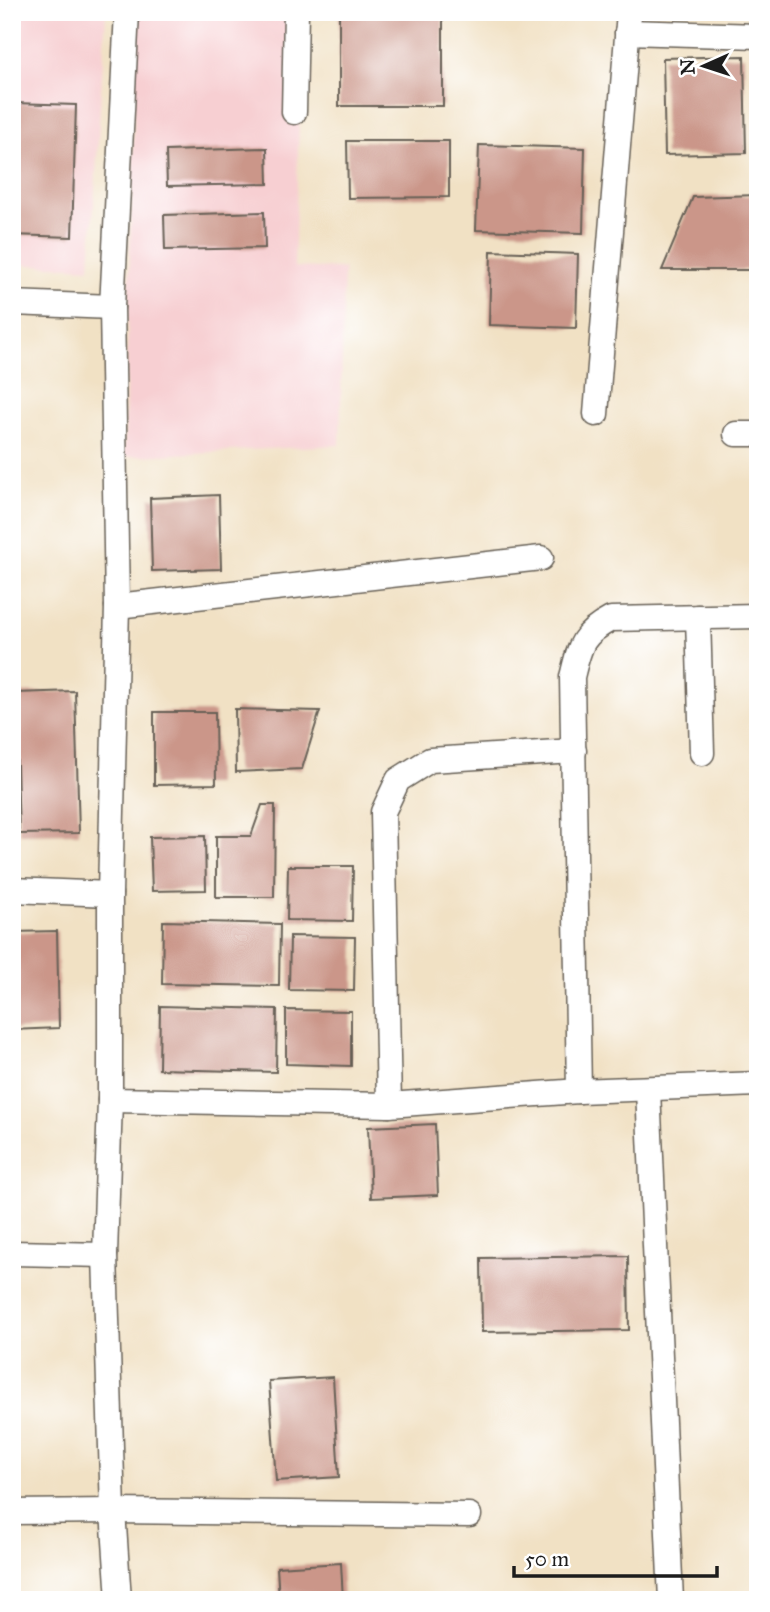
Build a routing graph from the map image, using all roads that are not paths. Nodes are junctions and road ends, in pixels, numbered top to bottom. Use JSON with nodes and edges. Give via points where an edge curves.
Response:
{"nodes":[{"id":1,"x":127,"y":12,"type":"edge"},
{"id":2,"x":296,"y":12,"type":"edge"},
{"id":3,"x":628,"y":22,"type":"edge"},
{"id":4,"x":758,"y":36,"type":"edge"},
{"id":5,"x":294,"y":112,"type":"dead end"},
{"id":6,"x":12,"y":303,"type":"edge"},
{"id":7,"x":112,"y":307,"type":"junction"},
{"id":8,"x":596,"y":414,"type":"dead end"},
{"id":9,"x":541,"y":558,"type":"dead end"},
{"id":10,"x":117,"y":606,"type":"junction"},
{"id":11,"x":758,"y":616,"type":"edge"},
{"id":12,"x":698,"y":617,"type":"junction"},
{"id":13,"x":573,"y":751,"type":"junction"},
{"id":14,"x":702,"y":753,"type":"dead end"},
{"id":15,"x":12,"y":890,"type":"edge"},
{"id":16,"x":110,"y":894,"type":"junction"},
{"id":17,"x":758,"y":1084,"type":"edge"},
{"id":18,"x":648,"y":1090,"type":"junction"},
{"id":19,"x":579,"y":1091,"type":"junction"},
{"id":20,"x":110,"y":1100,"type":"junction"},
{"id":21,"x":389,"y":1105,"type":"junction"},
{"id":22,"x":12,"y":1252,"type":"edge"},
{"id":23,"x":105,"y":1255,"type":"junction"},
{"id":24,"x":113,"y":1510,"type":"junction"},
{"id":25,"x":12,"y":1512,"type":"edge"},
{"id":26,"x":469,"y":1516,"type":"dead end"},
{"id":27,"x":119,"y":1600,"type":"edge"},
{"id":28,"x":671,"y":1600,"type":"edge"}],
"edges":[{"from":1,"to":7,"type":"street"},
{"from":2,"to":5,"type":"street"},
{"from":3,"to":4,"type":"street"},
{"from":3,"to":8,"type":"street"},
{"from":6,"to":7,"type":"street"},
{"from":7,"to":10,"type":"street"},
{"from":9,"to":10,"type":"street"},
{"from":10,"to":16,"type":"street"},
{"from":11,"to":12,"type":"street"},
{"from":12,"to":13,"type":"street","via":[[611,619],[590,630],[572,677]]},
{"from":12,"to":14,"type":"street"},
{"from":13,"to":19,"type":"street"},
{"from":13,"to":21,"type":"street","via":[[430,760],[397,780],[383,812]]},
{"from":15,"to":16,"type":"street"},
{"from":16,"to":20,"type":"street"},
{"from":17,"to":18,"type":"street"},
{"from":18,"to":19,"type":"street"},
{"from":18,"to":28,"type":"street"},
{"from":19,"to":21,"type":"street"},
{"from":20,"to":21,"type":"street"},
{"from":20,"to":23,"type":"street"},
{"from":22,"to":23,"type":"street"},
{"from":23,"to":24,"type":"street"},
{"from":24,"to":25,"type":"street"},
{"from":24,"to":26,"type":"street"},
{"from":24,"to":27,"type":"street"}]}
